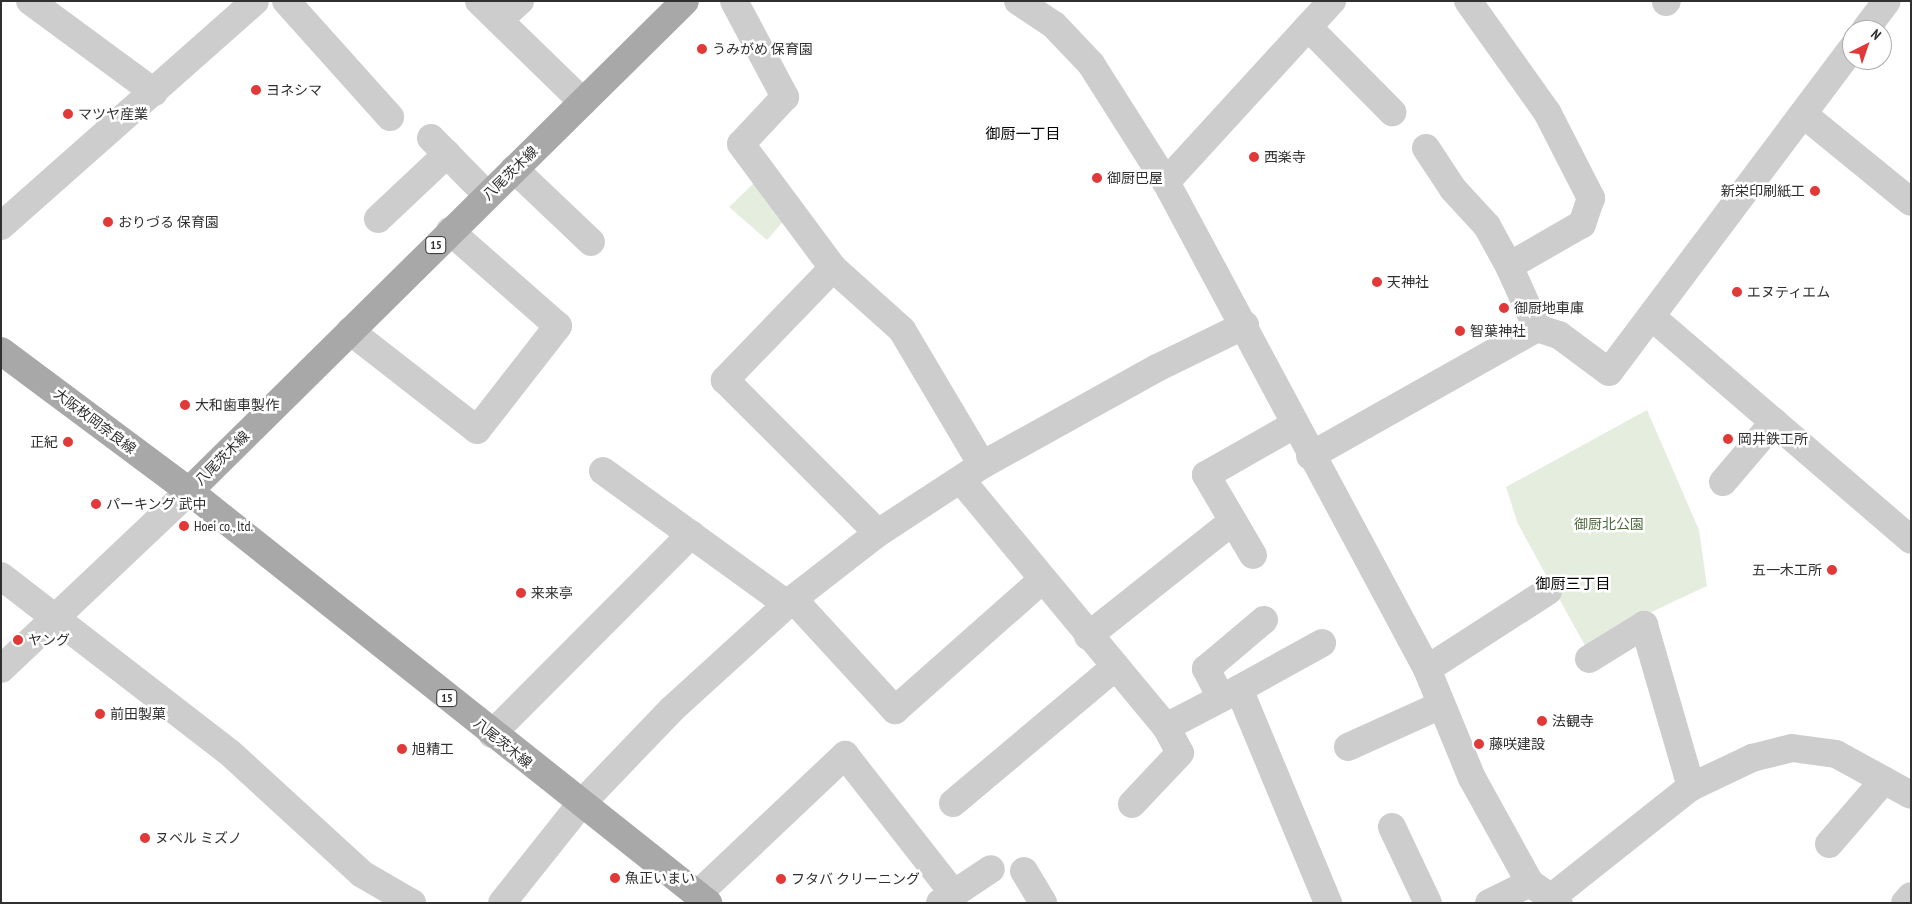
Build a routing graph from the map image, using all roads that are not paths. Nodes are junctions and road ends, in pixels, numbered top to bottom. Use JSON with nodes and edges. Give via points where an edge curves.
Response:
{"nodes":[{"id":1,"x":30,"y":1,"type":"edge"},
{"id":2,"x":255,"y":1,"type":"edge"},
{"id":3,"x":286,"y":1,"type":"edge"},
{"id":4,"x":479,"y":1,"type":"edge"},
{"id":5,"x":520,"y":1,"type":"edge"},
{"id":6,"x":685,"y":1,"type":"edge"},
{"id":7,"x":734,"y":1,"type":"edge"},
{"id":8,"x":1018,"y":1,"type":"edge"},
{"id":9,"x":1332,"y":1,"type":"edge"},
{"id":10,"x":1468,"y":1,"type":"edge"},
{"id":11,"x":1887,"y":1,"type":"edge"},
{"id":12,"x":500,"y":19,"type":"junction"},
{"id":13,"x":1873,"y":20,"type":"edge"},
{"id":14,"x":1308,"y":27,"type":"junction"},
{"id":15,"x":1842,"y":61,"type":"edge"},
{"id":16,"x":154,"y":92,"type":"junction"},
{"id":17,"x":583,"y":102,"type":"junction"},
{"id":18,"x":1392,"y":112,"type":"dead end"},
{"id":19,"x":1803,"y":114,"type":"junction"},
{"id":20,"x":390,"y":117,"type":"dead end"},
{"id":21,"x":1426,"y":148,"type":"dead end"},
{"id":22,"x":514,"y":169,"type":"junction"},
{"id":23,"x":1166,"y":182,"type":"junction"},
{"id":24,"x":486,"y":196,"type":"junction"},
{"id":25,"x":1911,"y":202,"type":"edge"},
{"id":26,"x":378,"y":219,"type":"dead end"},
{"id":27,"x":1,"y":226,"type":"edge"},
{"id":28,"x":450,"y":231,"type":"junction"},
{"id":29,"x":591,"y":242,"type":"dead end"},
{"id":30,"x":1509,"y":266,"type":"junction"},
{"id":31,"x":833,"y":268,"type":"junction"},
{"id":32,"x":1653,"y":318,"type":"junction"},
{"id":33,"x":1245,"y":326,"type":"junction"},
{"id":34,"x":1537,"y":328,"type":"junction"},
{"id":35,"x":350,"y":331,"type":"junction"},
{"id":36,"x":1,"y":351,"type":"edge"},
{"id":37,"x":1774,"y":422,"type":"junction"},
{"id":38,"x":1294,"y":425,"type":"junction"},
{"id":39,"x":1310,"y":456,"type":"junction"},
{"id":40,"x":603,"y":471,"type":"dead end"},
{"id":41,"x":972,"y":472,"type":"junction"},
{"id":42,"x":1723,"y":482,"type":"dead end"},
{"id":43,"x":188,"y":491,"type":"junction"},
{"id":44,"x":1233,"y":521,"type":"junction"},
{"id":45,"x":878,"y":533,"type":"junction"},
{"id":46,"x":691,"y":534,"type":"junction"},
{"id":47,"x":1911,"y":540,"type":"edge"},
{"id":48,"x":1253,"y":555,"type":"dead end"},
{"id":49,"x":1,"y":576,"type":"edge"},
{"id":50,"x":1042,"y":580,"type":"junction"},
{"id":51,"x":1548,"y":591,"type":"dead end"},
{"id":52,"x":790,"y":601,"type":"junction"},
{"id":53,"x":1264,"y":620,"type":"dead end"},
{"id":54,"x":56,"y":622,"type":"junction"},
{"id":55,"x":1088,"y":636,"type":"junction"},
{"id":56,"x":1322,"y":643,"type":"dead end"},
{"id":57,"x":1589,"y":659,"type":"dead end"},
{"id":58,"x":1114,"y":667,"type":"junction"},
{"id":59,"x":1,"y":669,"type":"edge"},
{"id":60,"x":1427,"y":669,"type":"junction"},
{"id":61,"x":1230,"y":693,"type":"junction"},
{"id":62,"x":1441,"y":705,"type":"junction"},
{"id":63,"x":1166,"y":727,"type":"junction"},
{"id":64,"x":492,"y":734,"type":"junction"},
{"id":65,"x":1348,"y":747,"type":"dead end"},
{"id":66,"x":1884,"y":780,"type":"junction"},
{"id":67,"x":1692,"y":787,"type":"junction"},
{"id":68,"x":1911,"y":795,"type":"edge"},
{"id":69,"x":952,"y":803,"type":"dead end"},
{"id":70,"x":1132,"y":804,"type":"dead end"},
{"id":71,"x":580,"y":805,"type":"junction"},
{"id":72,"x":1392,"y":827,"type":"dead end"},
{"id":73,"x":1829,"y":844,"type":"dead end"},
{"id":74,"x":991,"y":869,"type":"dead end"},
{"id":75,"x":1024,"y":871,"type":"dead end"},
{"id":76,"x":1547,"y":894,"type":"edge"},
{"id":77,"x":1911,"y":896,"type":"edge"},
{"id":78,"x":947,"y":898,"type":"edge"},
{"id":79,"x":702,"y":899,"type":"edge"},
{"id":80,"x":412,"y":903,"type":"edge"},
{"id":81,"x":502,"y":903,"type":"edge"},
{"id":82,"x":1043,"y":903,"type":"edge"},
{"id":83,"x":1328,"y":903,"type":"edge"},
{"id":84,"x":1428,"y":903,"type":"edge"},
{"id":85,"x":1489,"y":903,"type":"edge"},
{"id":86,"x":1905,"y":903,"type":"edge"}],
"edges":[{"from":1,"to":16,"type":"street"},
{"from":2,"to":16,"type":"street"},
{"from":3,"to":20,"type":"street"},
{"from":4,"to":12,"type":"street"},
{"from":5,"to":12,"type":"street"},
{"from":6,"to":17,"type":"main road","name":"八尾茨木線","number":"15"},
{"from":7,"to":31,"type":"street","via":[[785,97],[741,144]]},
{"from":8,"to":23,"type":"street","via":[[1054,25],[1092,64]]},
{"from":9,"to":14,"type":"street"},
{"from":10,"to":30,"type":"street","via":[[1547,112],[1591,198],[1582,224]]},
{"from":11,"to":13,"type":"street"},
{"from":12,"to":17,"type":"street"},
{"from":14,"to":18,"type":"street"},
{"from":14,"to":23,"type":"street"},
{"from":15,"to":19,"type":"street"},
{"from":16,"to":27,"type":"street"},
{"from":17,"to":22,"type":"main road","name":"八尾茨木線","number":"15"},
{"from":19,"to":25,"type":"street"},
{"from":19,"to":32,"type":"street"},
{"from":21,"to":30,"type":"street","via":[[1453,189],[1487,226]]},
{"from":22,"to":24,"type":"main road","name":"八尾茨木線","number":"15"},
{"from":22,"to":29,"type":"street"},
{"from":23,"to":33,"type":"street"},
{"from":24,"to":26,"type":"street","via":[[439,146]]},
{"from":24,"to":28,"type":"main road","name":"八尾茨木線","number":"15"},
{"from":28,"to":35,"type":"main road","name":"八尾茨木線","number":"15"},
{"from":28,"to":35,"type":"street","via":[[558,326],[477,430]]},
{"from":30,"to":34,"type":"street"},
{"from":31,"to":41,"type":"street","via":[[902,330]]},
{"from":31,"to":45,"type":"street","via":[[725,380]]},
{"from":32,"to":34,"type":"street","via":[[1609,372],[1559,335]]},
{"from":32,"to":37,"type":"street"},
{"from":33,"to":38,"type":"street"},
{"from":33,"to":41,"type":"street","via":[[1157,368]]},
{"from":34,"to":39,"type":"street"},
{"from":35,"to":43,"type":"main road","name":"八尾茨木線","number":"15"},
{"from":36,"to":43,"type":"main road","name":"大阪枚岡奈良線"},
{"from":37,"to":42,"type":"street"},
{"from":37,"to":47,"type":"street"},
{"from":38,"to":39,"type":"street"},
{"from":38,"to":44,"type":"street","via":[[1206,475]]},
{"from":39,"to":60,"type":"street"},
{"from":40,"to":46,"type":"street"},
{"from":41,"to":45,"type":"street"},
{"from":41,"to":50,"type":"street"},
{"from":43,"to":54,"type":"street"},
{"from":43,"to":64,"type":"main road","name":"八尾茨木線","number":"15"},
{"from":44,"to":48,"type":"street"},
{"from":44,"to":55,"type":"street"},
{"from":45,"to":52,"type":"street"},
{"from":46,"to":52,"type":"street"},
{"from":46,"to":64,"type":"street"},
{"from":49,"to":54,"type":"street"},
{"from":50,"to":52,"type":"street","via":[[895,710]]},
{"from":50,"to":55,"type":"street"},
{"from":51,"to":60,"type":"street"},
{"from":52,"to":71,"type":"street","via":[[671,710]]},
{"from":53,"to":61,"type":"street","via":[[1206,668]]},
{"from":54,"to":59,"type":"street"},
{"from":54,"to":80,"type":"street","via":[[75,630],[230,753],[362,874]]},
{"from":55,"to":58,"type":"street"},
{"from":56,"to":61,"type":"street"},
{"from":57,"to":67,"type":"street","via":[[1644,625]]},
{"from":58,"to":63,"type":"street"},
{"from":58,"to":69,"type":"street"},
{"from":60,"to":62,"type":"street"},
{"from":61,"to":63,"type":"street"},
{"from":61,"to":83,"type":"street"},
{"from":62,"to":65,"type":"street"},
{"from":62,"to":76,"type":"street","via":[[1458,752]]},
{"from":63,"to":70,"type":"street","via":[[1180,753]]},
{"from":64,"to":71,"type":"main road","name":"八尾茨木線","number":"15"},
{"from":66,"to":67,"type":"street","via":[[1836,754],[1792,748],[1752,758]]},
{"from":66,"to":68,"type":"street"},
{"from":66,"to":73,"type":"street"},
{"from":67,"to":76,"type":"street"},
{"from":71,"to":79,"type":"main road","name":"八尾茨木線","number":"15"},
{"from":71,"to":81,"type":"street"},
{"from":72,"to":84,"type":"street"},
{"from":74,"to":78,"type":"street"},
{"from":75,"to":82,"type":"street"},
{"from":76,"to":85,"type":"street"},
{"from":77,"to":86,"type":"street"},
{"from":78,"to":79,"type":"street","via":[[845,755]]}]}
